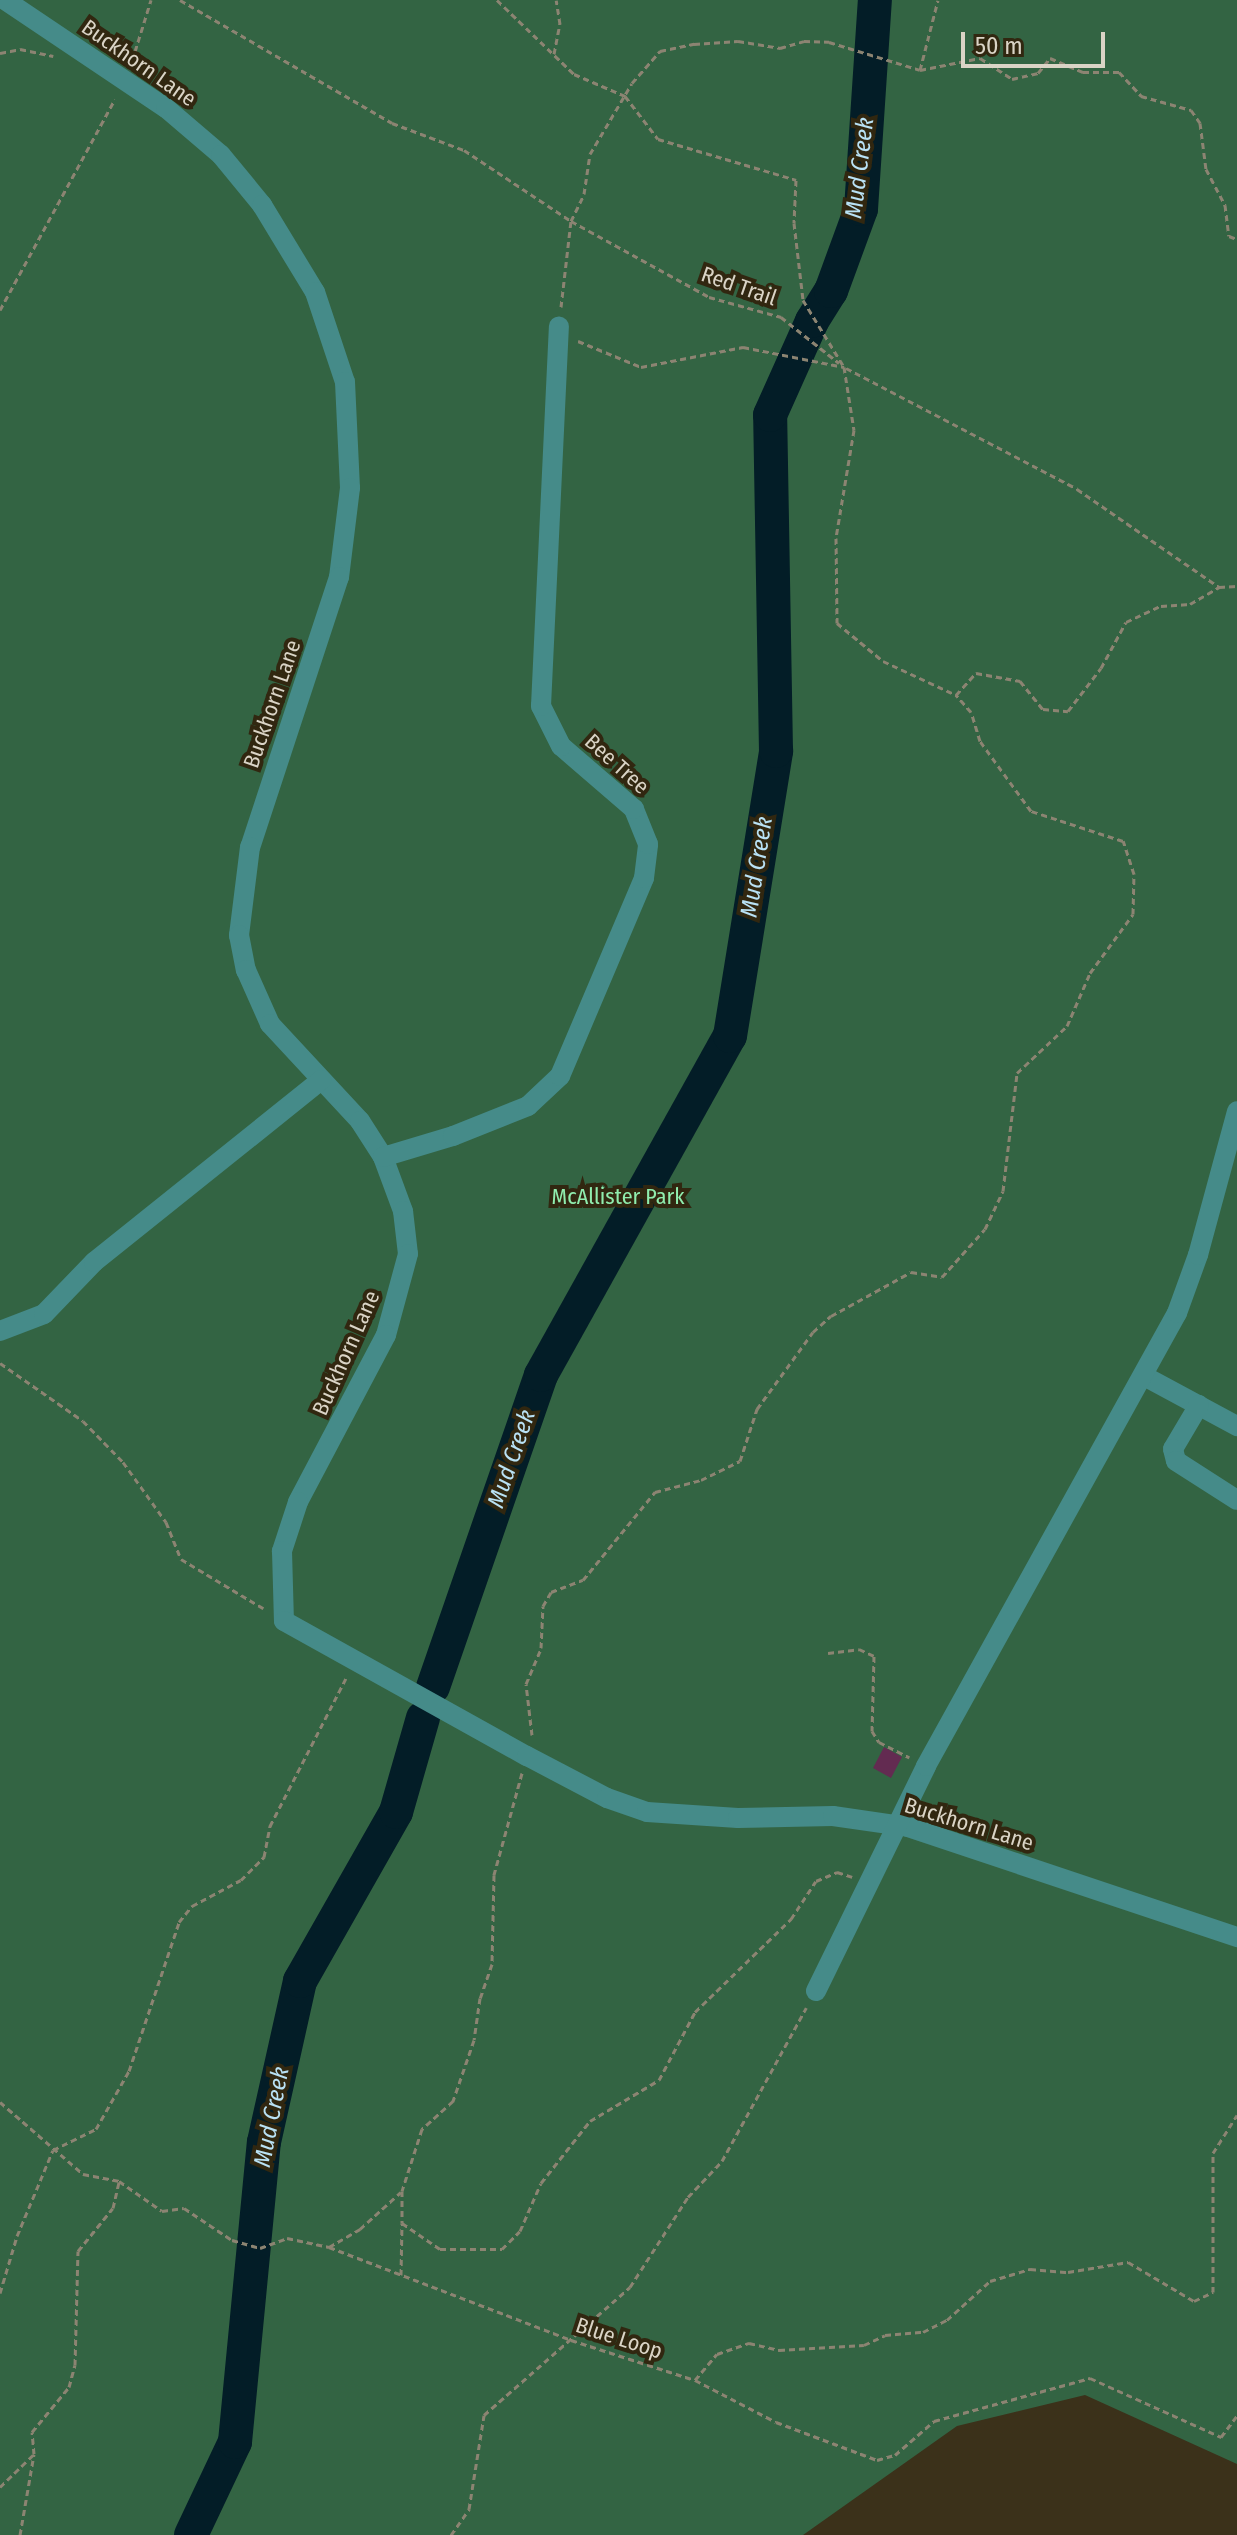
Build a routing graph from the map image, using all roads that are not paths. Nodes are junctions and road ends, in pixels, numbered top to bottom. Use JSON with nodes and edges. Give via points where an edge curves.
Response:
{"nodes":[{"id":1,"x":5,"y":0,"type":"edge"},
{"id":2,"x":559,"y":326,"type":"road end"},
{"id":3,"x":321,"y":1080,"type":"junction"},
{"id":4,"x":1237,"y":1111,"type":"edge"},
{"id":5,"x":383,"y":1157,"type":"junction"},
{"id":6,"x":0,"y":1331,"type":"edge"},
{"id":7,"x":1144,"y":1376,"type":"junction"},
{"id":8,"x":1199,"y":1405,"type":"junction"},
{"id":9,"x":1237,"y":1426,"type":"edge"},
{"id":10,"x":1237,"y":1500,"type":"edge"},
{"id":11,"x":897,"y":1826,"type":"junction"},
{"id":12,"x":1237,"y":1937,"type":"edge"},
{"id":13,"x":816,"y":1991,"type":"road end"}],
"edges":[{"from":1,"to":3,"type":"lane","name":"Buckhorn Lane","via":[[166,108],[221,155],[285,240],[330,329],[345,382],[348,523],[331,606],[250,847],[238,913],[246,970],[258,1003],[270,1024]]},
{"from":2,"to":5,"type":"lane","name":"Bee Tree","via":[[541,706],[561,746],[634,809],[648,844],[644,878],[560,1076],[528,1106]]},
{"from":3,"to":5,"type":"lane","name":"Buckhorn Lane","via":[[360,1121]]},
{"from":3,"to":6,"type":"lane","via":[[94,1262],[44,1314]]},
{"from":4,"to":7,"type":"lane","via":[[1186,1291]]},
{"from":5,"to":11,"type":"lane","name":"Buckhorn Lane","via":[[403,1211],[406,1269],[386,1335],[298,1502],[282,1551],[284,1621],[527,1756],[647,1812],[738,1818],[833,1816]]},
{"from":7,"to":8,"type":"lane"},
{"from":7,"to":11,"type":"lane"},
{"from":8,"to":9,"type":"lane"},
{"from":8,"to":10,"type":"lane","via":[[1173,1449],[1176,1461]]},
{"from":11,"to":12,"type":"lane","name":"Buckhorn Lane"},
{"from":11,"to":13,"type":"lane"}]}
